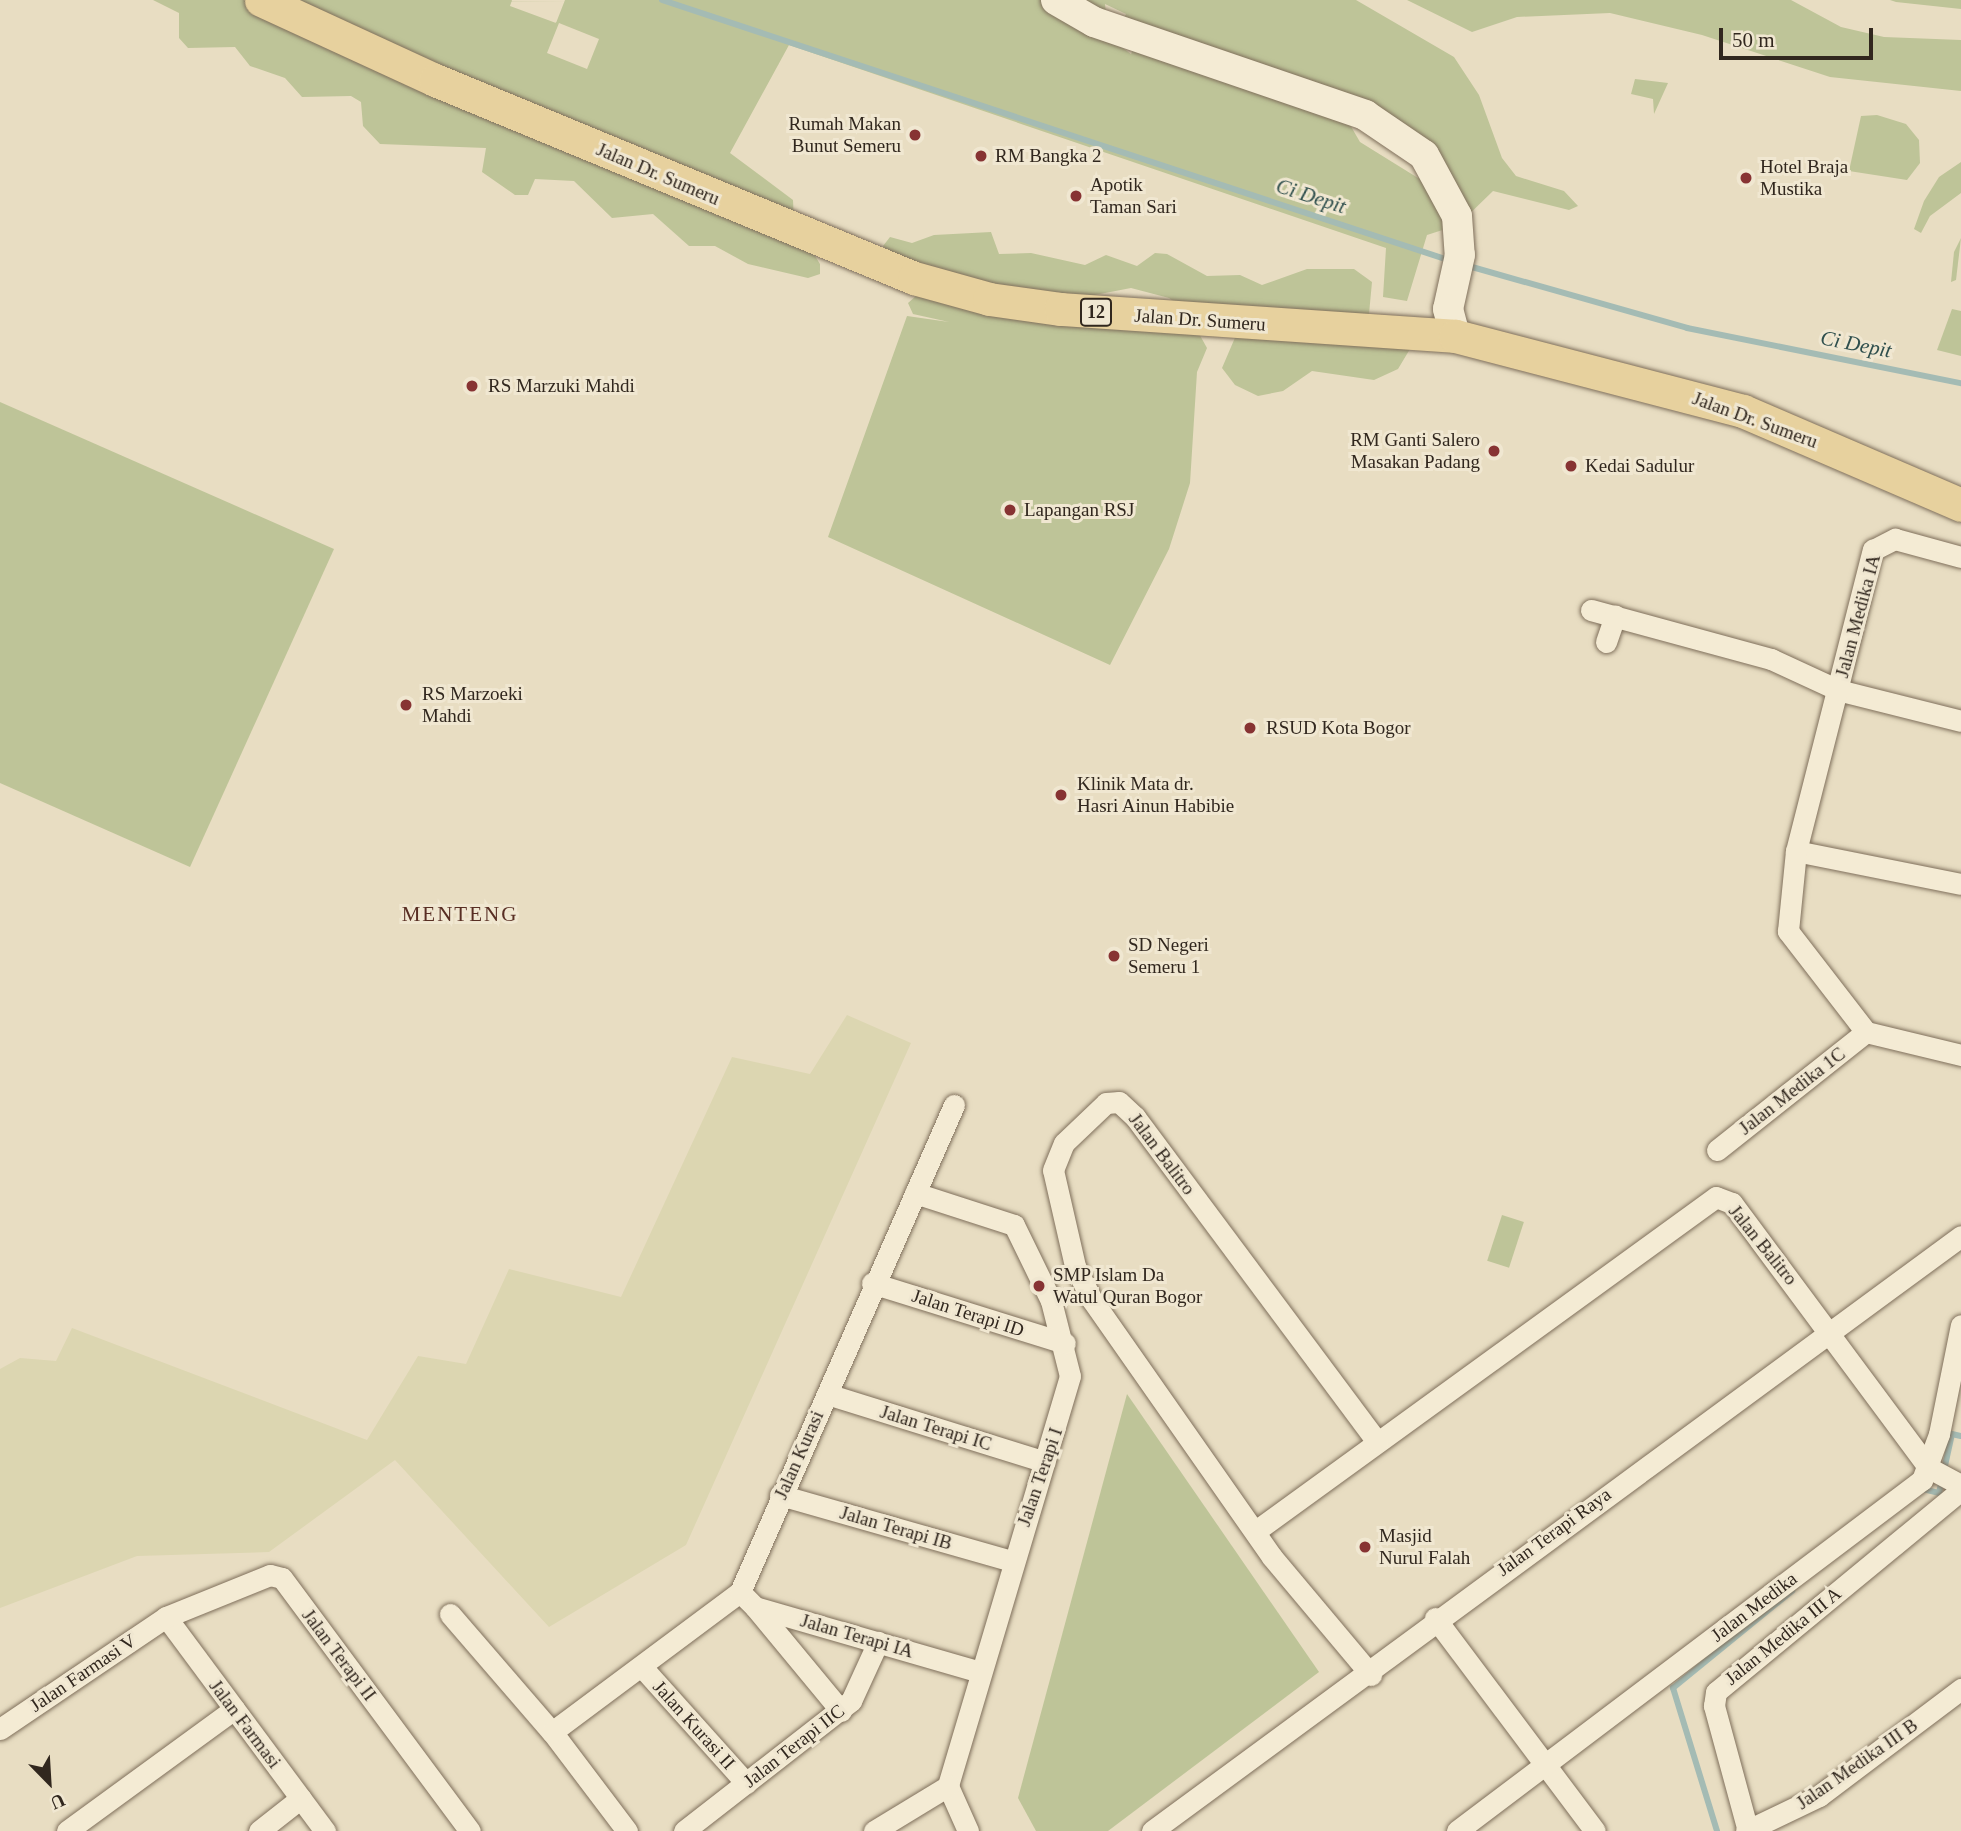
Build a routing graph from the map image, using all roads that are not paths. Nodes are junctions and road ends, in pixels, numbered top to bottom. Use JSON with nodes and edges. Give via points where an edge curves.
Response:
{"nodes":[{"id":1,"x":261,"y":0,"type":"edge"},
{"id":2,"x":1056,"y":0,"type":"edge"},
{"id":3,"x":1445,"y":318,"type":"junction"},
{"id":4,"x":1961,"y":505,"type":"edge"},
{"id":5,"x":1961,"y":557,"type":"edge"},
{"id":6,"x":1591,"y":610,"type":"dead end"},
{"id":7,"x":1615,"y":616,"type":"junction"},
{"id":8,"x":1606,"y":642,"type":"dead end"},
{"id":9,"x":1838,"y":690,"type":"junction"},
{"id":10,"x":1961,"y":721,"type":"edge"},
{"id":11,"x":1796,"y":851,"type":"junction"},
{"id":12,"x":1961,"y":884,"type":"edge"},
{"id":13,"x":1866,"y":1032,"type":"junction"},
{"id":14,"x":1961,"y":1055,"type":"edge"},
{"id":15,"x":954,"y":1105,"type":"dead end"},
{"id":16,"x":1717,"y":1150,"type":"dead end"},
{"id":17,"x":915,"y":1193,"type":"junction"},
{"id":18,"x":1961,"y":1237,"type":"edge"},
{"id":19,"x":872,"y":1283,"type":"junction"},
{"id":20,"x":1961,"y":1325,"type":"edge"},
{"id":21,"x":1830,"y":1332,"type":"junction"},
{"id":22,"x":1065,"y":1343,"type":"junction"},
{"id":23,"x":827,"y":1394,"type":"junction"},
{"id":24,"x":1377,"y":1442,"type":"junction"},
{"id":25,"x":1045,"y":1462,"type":"junction"},
{"id":26,"x":1947,"y":1479,"type":"edge"},
{"id":27,"x":780,"y":1495,"type":"junction"},
{"id":28,"x":1257,"y":1530,"type":"junction"},
{"id":29,"x":1011,"y":1561,"type":"junction"},
{"id":30,"x":740,"y":1591,"type":"junction"},
{"id":31,"x":755,"y":1607,"type":"junction"},
{"id":32,"x":450,"y":1614,"type":"dead end"},
{"id":33,"x":166,"y":1617,"type":"junction"},
{"id":34,"x":1435,"y":1618,"type":"junction"},
{"id":35,"x":878,"y":1642,"type":"junction"},
{"id":36,"x":642,"y":1667,"type":"junction"},
{"id":37,"x":980,"y":1672,"type":"junction"},
{"id":38,"x":1371,"y":1675,"type":"junction"},
{"id":39,"x":1961,"y":1689,"type":"edge"},
{"id":40,"x":234,"y":1709,"type":"junction"},
{"id":41,"x":841,"y":1711,"type":"junction"},
{"id":42,"x":0,"y":1729,"type":"edge"},
{"id":43,"x":552,"y":1732,"type":"junction"},
{"id":44,"x":1548,"y":1767,"type":"junction"},
{"id":45,"x":746,"y":1783,"type":"junction"},
{"id":46,"x":948,"y":1786,"type":"junction"},
{"id":47,"x":301,"y":1798,"type":"junction"},
{"id":48,"x":465,"y":1829,"type":"edge"},
{"id":49,"x":67,"y":1831,"type":"edge"},
{"id":50,"x":258,"y":1831,"type":"edge"},
{"id":51,"x":325,"y":1831,"type":"edge"},
{"id":52,"x":626,"y":1831,"type":"edge"},
{"id":53,"x":684,"y":1831,"type":"edge"},
{"id":54,"x":874,"y":1831,"type":"edge"},
{"id":55,"x":968,"y":1831,"type":"edge"},
{"id":56,"x":1152,"y":1831,"type":"edge"},
{"id":57,"x":1457,"y":1831,"type":"edge"},
{"id":58,"x":1595,"y":1831,"type":"edge"},
{"id":59,"x":1747,"y":1831,"type":"edge"}],
"edges":[{"from":1,"to":3,"type":"main road","name":"Jalan Dr. Sumeru","number":"12","via":[[758,216],[969,294],[1193,321]]},
{"from":2,"to":3,"type":"main road","via":[[1094,22],[1364,114],[1433,165],[1457,215],[1460,255]]},
{"from":3,"to":4,"type":"main road","name":"Jalan Dr. Sumeru","number":"12","via":[[1744,411]]},
{"from":5,"to":9,"type":"street","name":"Jalan Medika IA","via":[[1895,539],[1873,550]]},
{"from":6,"to":7,"type":"street","name":"Jalan Medika IA"},
{"from":7,"to":8,"type":"street"},
{"from":7,"to":9,"type":"street","name":"Jalan Medika IA","via":[[1771,659]]},
{"from":9,"to":10,"type":"street","name":"Jalan Medika IA"},
{"from":9,"to":11,"type":"street","name":"Jalan Medika IA"},
{"from":11,"to":12,"type":"street"},
{"from":11,"to":13,"type":"street","name":"Jalan Medika IA","via":[[1788,931]]},
{"from":13,"to":14,"type":"street"},
{"from":13,"to":16,"type":"street","name":"Jalan Medika 1C"},
{"from":15,"to":17,"type":"street","name":"Jalan Kurasi"},
{"from":17,"to":19,"type":"street","name":"Jalan Kurasi"},
{"from":17,"to":22,"type":"street","name":"Jalan Terapi I","via":[[1014,1226],[1030,1250]]},
{"from":18,"to":21,"type":"street","name":"Jalan Terapi Raya"},
{"from":19,"to":22,"type":"street","name":"Jalan Terapi ID"},
{"from":19,"to":23,"type":"street","name":"Jalan Kurasi"},
{"from":20,"to":26,"type":"street"},
{"from":21,"to":24,"type":"street","name":"Jalan Balitro","via":[[1732,1203],[1716,1197]]},
{"from":21,"to":26,"type":"street"},
{"from":21,"to":34,"type":"street","name":"Jalan Terapi Raya"},
{"from":22,"to":25,"type":"street","name":"Jalan Terapi I","via":[[1069,1388]]},
{"from":23,"to":25,"type":"street","name":"Jalan Terapi IC"},
{"from":23,"to":27,"type":"street","name":"Jalan Kurasi"},
{"from":24,"to":28,"type":"street","name":"Jalan Balitro"},
{"from":24,"to":28,"type":"street","name":"Jalan Balitro","via":[[1135,1118],[1119,1102],[1106,1103],[1064,1143],[1053,1170],[1069,1250],[1092,1300]]},
{"from":25,"to":29,"type":"street","name":"Jalan Terapi I"},
{"from":26,"to":44,"type":"street","name":"Jalan Medika","via":[[1915,1486]]},
{"from":26,"to":59,"type":"street","name":"Jalan Medika III A","via":[[1716,1692],[1714,1706]]},
{"from":27,"to":29,"type":"street","name":"Jalan Terapi IB"},
{"from":27,"to":30,"type":"street","name":"Jalan Kurasi"},
{"from":28,"to":38,"type":"street"},
{"from":29,"to":37,"type":"street","name":"Jalan Terapi I"},
{"from":30,"to":31,"type":"street"},
{"from":30,"to":36,"type":"street","name":"Jalan Kurasi"},
{"from":31,"to":35,"type":"street","name":"Jalan Terapi IA"},
{"from":31,"to":41,"type":"street"},
{"from":32,"to":43,"type":"street"},
{"from":33,"to":40,"type":"street","name":"Jalan Farmasi"},
{"from":33,"to":42,"type":"street","name":"Jalan Farmasi V"},
{"from":33,"to":48,"type":"street","name":"Jalan Terapi II","via":[[270,1575],[282,1578]]},
{"from":34,"to":38,"type":"street","name":"Jalan Terapi Raya"},
{"from":34,"to":44,"type":"street"},
{"from":35,"to":37,"type":"street","name":"Jalan Terapi IA"},
{"from":35,"to":41,"type":"street","name":"Jalan Terapi IIC","via":[[861,1688]]},
{"from":36,"to":43,"type":"street","name":"Jalan Kurasi"},
{"from":36,"to":45,"type":"street","name":"Jalan Kurasi II"},
{"from":37,"to":46,"type":"street","name":"Jalan Terapi I"},
{"from":38,"to":56,"type":"street","name":"Jalan Terapi Raya"},
{"from":39,"to":59,"type":"street","name":"Jalan Medika III B","via":[[1819,1796]]},
{"from":40,"to":47,"type":"street","name":"Jalan Farmasi"},
{"from":40,"to":49,"type":"street"},
{"from":41,"to":45,"type":"street","name":"Jalan Terapi IIC"},
{"from":43,"to":52,"type":"street"},
{"from":44,"to":57,"type":"street","name":"Jalan Medika"},
{"from":44,"to":58,"type":"street"},
{"from":45,"to":53,"type":"street","name":"Jalan Terapi IIC"},
{"from":46,"to":54,"type":"street"},
{"from":46,"to":55,"type":"street"},
{"from":47,"to":50,"type":"street"},
{"from":47,"to":51,"type":"street","name":"Jalan Farmasi"}]}
